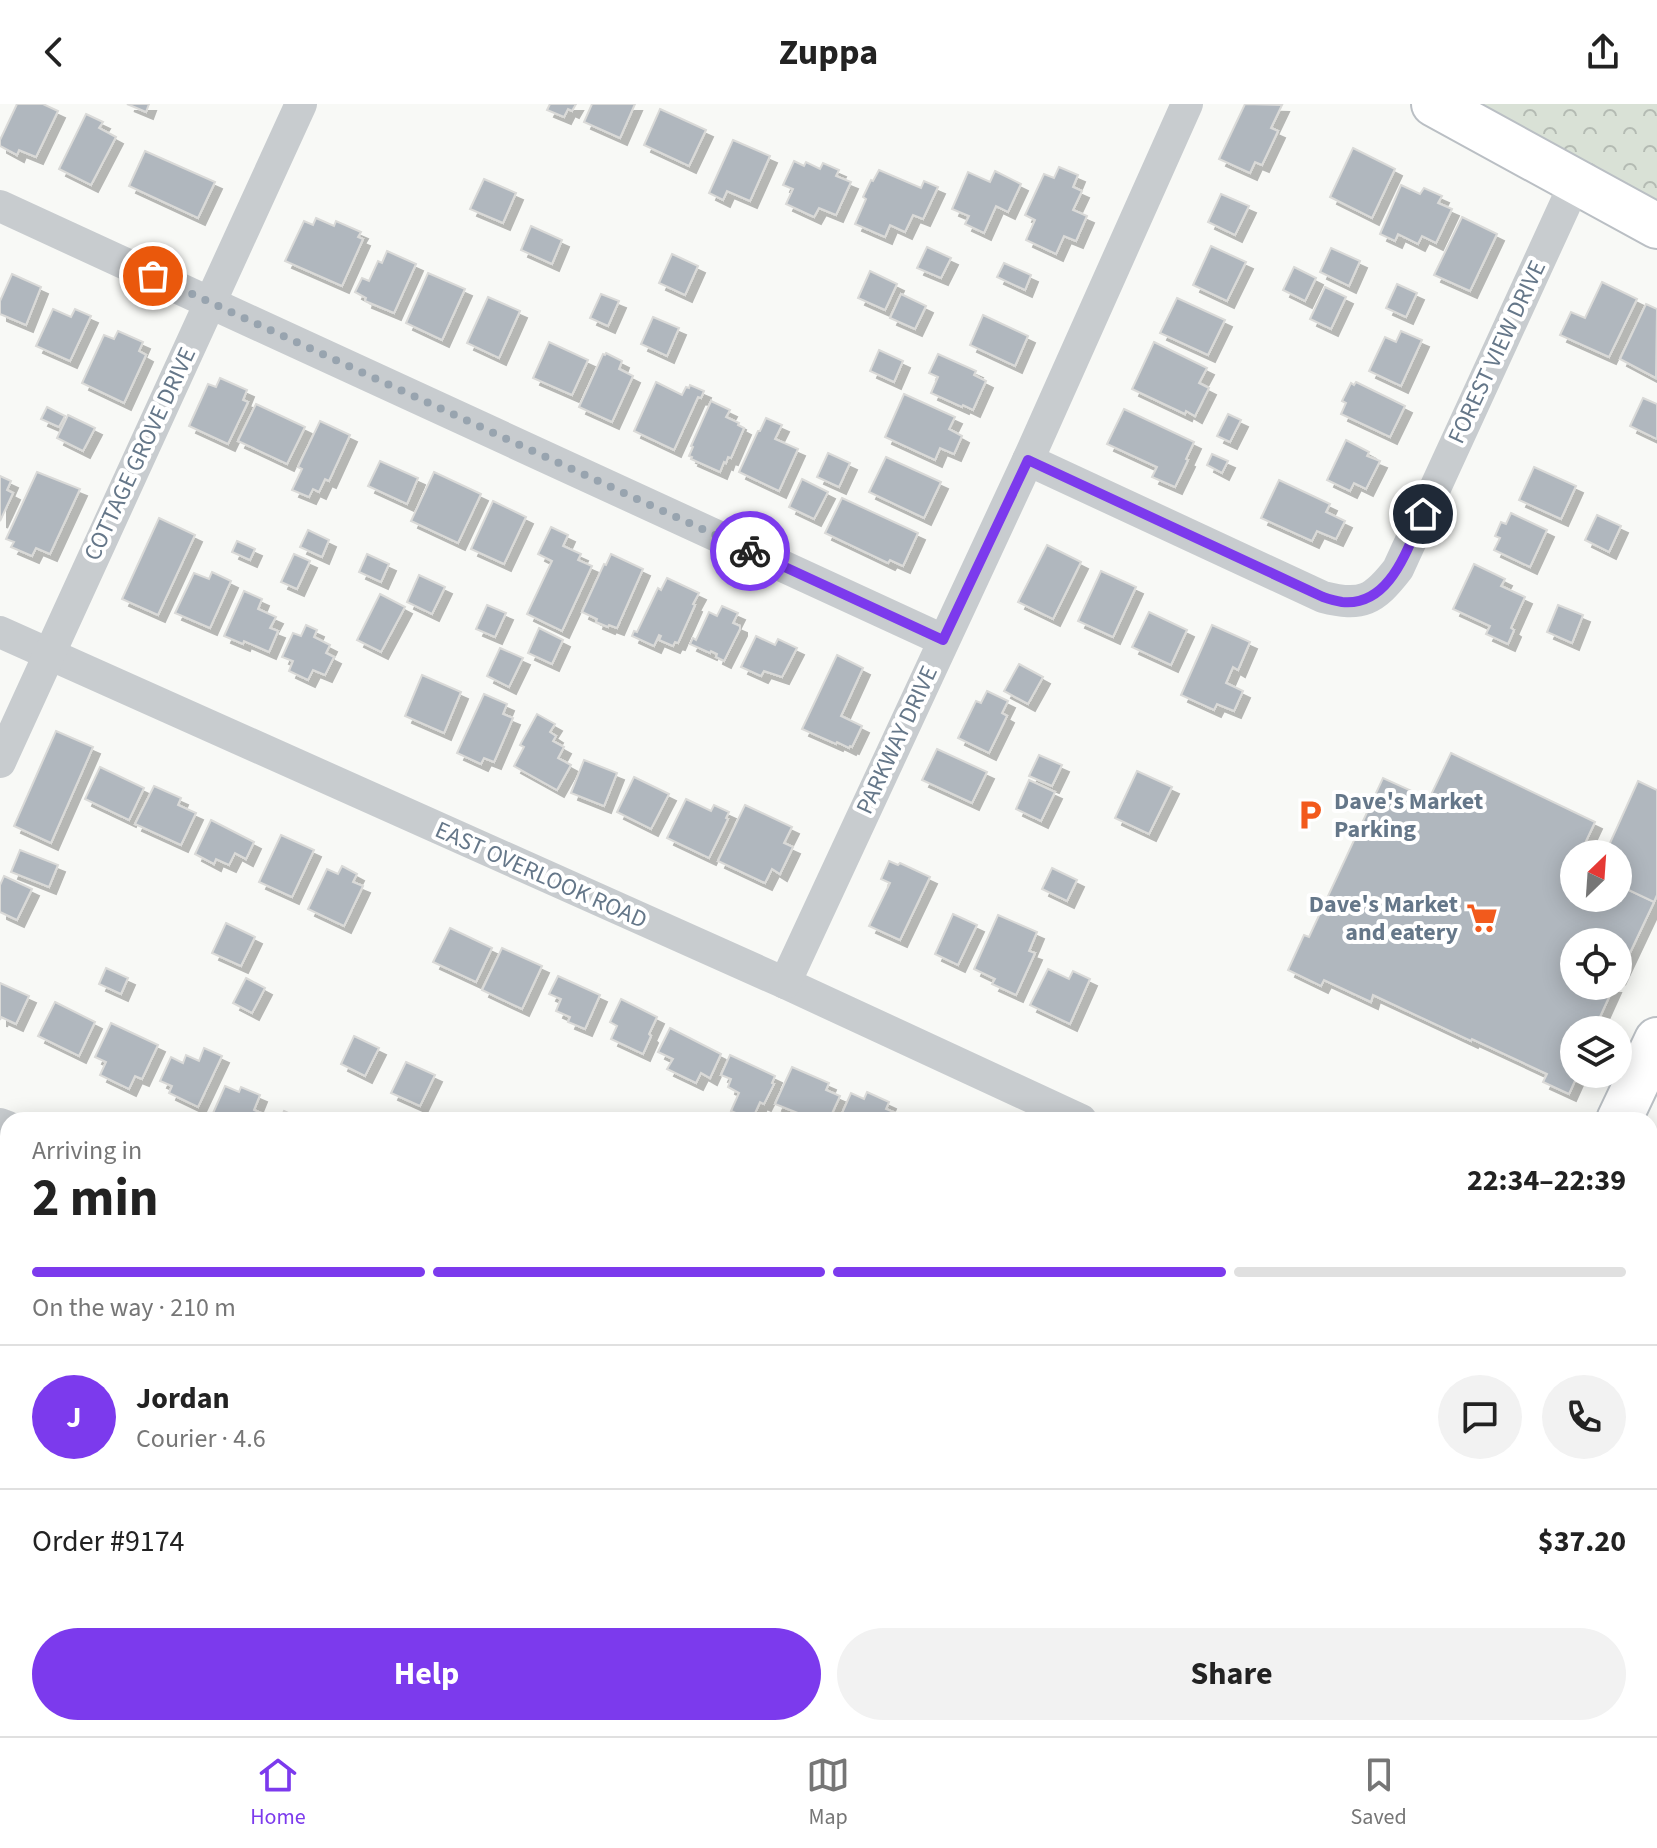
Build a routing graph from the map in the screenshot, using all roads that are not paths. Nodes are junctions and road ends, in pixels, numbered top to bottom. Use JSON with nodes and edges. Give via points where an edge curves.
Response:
{"nodes":[{"id":1,"x":301,"y":104,"type":"edge"},
{"id":2,"x":1187,"y":104,"type":"edge"},
{"id":3,"x":1434,"y":104,"type":"edge"},
{"id":4,"x":1576,"y":181,"type":"junction"},
{"id":5,"x":0,"y":206,"type":"edge"},
{"id":6,"x":1657,"y":226,"type":"edge"},
{"id":7,"x":210,"y":302,"type":"junction"},
{"id":8,"x":1028,"y":460,"type":"junction"},
{"id":9,"x":0,"y":632,"type":"edge"},
{"id":10,"x":943,"y":640,"type":"junction"},
{"id":11,"x":48,"y":654,"type":"junction"},
{"id":12,"x":0,"y":762,"type":"edge"},
{"id":13,"x":785,"y":983,"type":"junction"},
{"id":14,"x":1657,"y":1040,"type":"edge"},
{"id":15,"x":1064,"y":1112,"type":"edge"},
{"id":16,"x":1623,"y":1112,"type":"edge"}],
"edges":[{"from":1,"to":7,"type":"street","name":"COTTAGE GROVE DRIVE"},
{"from":2,"to":8,"type":"street","name":"PARKWAY DRIVE"},
{"from":3,"to":4,"type":"street"},
{"from":4,"to":6,"type":"street"},
{"from":4,"to":8,"type":"street","name":"FOREST VIEW DRIVE","via":[[1398,569],[1365,600],[1323,597]]},
{"from":5,"to":7,"type":"street"},
{"from":7,"to":10,"type":"street"},
{"from":7,"to":11,"type":"street","name":"COTTAGE GROVE DRIVE"},
{"from":8,"to":10,"type":"street","name":"PARKWAY DRIVE"},
{"from":9,"to":11,"type":"street","name":"EAST OVERLOOK ROAD"},
{"from":10,"to":13,"type":"street","name":"PARKWAY DRIVE"},
{"from":11,"to":12,"type":"street","name":"COTTAGE GROVE DRIVE"},
{"from":11,"to":13,"type":"street","name":"EAST OVERLOOK ROAD"},
{"from":13,"to":15,"type":"street","name":"EAST OVERLOOK ROAD"},
{"from":14,"to":16,"type":"street"}]}
